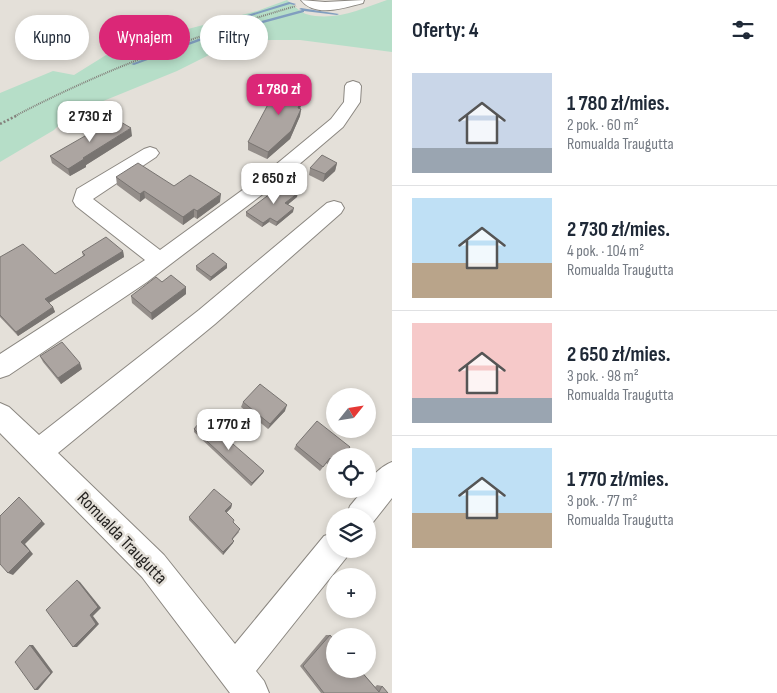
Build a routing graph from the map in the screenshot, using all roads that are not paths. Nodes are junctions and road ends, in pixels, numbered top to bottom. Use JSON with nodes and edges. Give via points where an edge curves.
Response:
{"nodes":[{"id":1,"x":358,"y":0,"type":"edge"},
{"id":2,"x":309,"y":1,"type":"edge"},
{"id":3,"x":353,"y":86,"type":"dead end"},
{"id":4,"x":150,"y":153,"type":"dead end"},
{"id":5,"x":334,"y":208,"type":"dead end"},
{"id":6,"x":160,"y":261,"type":"junction"},
{"id":7,"x":0,"y":367,"type":"edge"},
{"id":8,"x":0,"y":415,"type":"edge"},
{"id":9,"x":39,"y":452,"type":"junction"},
{"id":10,"x":392,"y":476,"type":"edge"},
{"id":11,"x":366,"y":508,"type":"edge"},
{"id":12,"x":328,"y":558,"type":"edge"},
{"id":13,"x":244,"y":681,"type":"edge"}],
"edges":[{"from":1,"to":2,"type":"street","via":[[330,7],[319,7]]},
{"from":3,"to":6,"type":"street","via":[[352,102],[337,123],[269,180]]},
{"from":4,"to":6,"type":"street","via":[[84,194],[83,201]]},
{"from":5,"to":9,"type":"street","via":[[207,317]]},
{"from":6,"to":7,"type":"street"},
{"from":8,"to":9,"type":"street","name":"Romualda Traugutta"},
{"from":9,"to":13,"type":"street","name":"Romualda Traugutta","via":[[153,566]]},
{"from":10,"to":11,"type":"street"},
{"from":12,"to":13,"type":"street","name":"Romualda Traugutta"}]}
